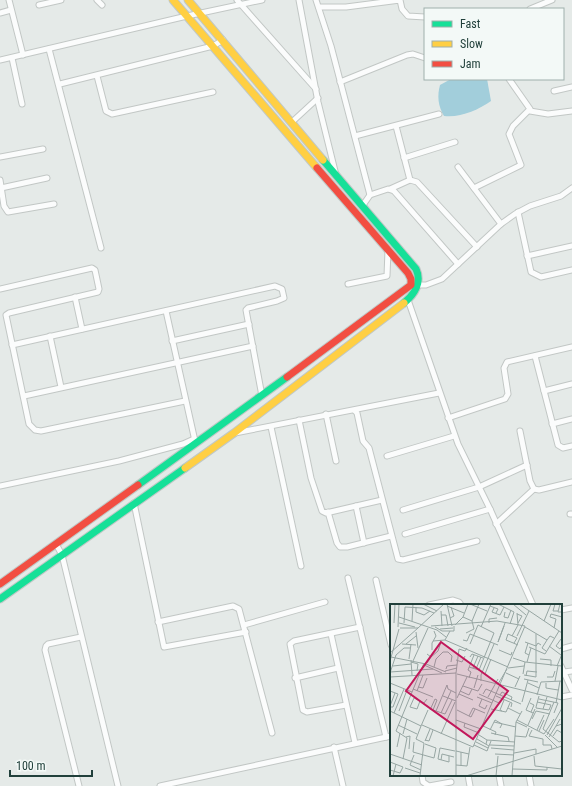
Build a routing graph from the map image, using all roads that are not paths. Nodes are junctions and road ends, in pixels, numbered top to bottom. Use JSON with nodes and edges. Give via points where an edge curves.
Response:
{"nodes":[{"id":1,"x":9,"y":0,"type":"edge"},
{"id":2,"x":61,"y":0,"type":"edge"},
{"id":3,"x":97,"y":0,"type":"edge"},
{"id":4,"x":173,"y":0,"type":"edge"},
{"id":5,"x":188,"y":0,"type":"edge"},
{"id":6,"x":262,"y":0,"type":"edge"},
{"id":7,"x":299,"y":0,"type":"edge"},
{"id":8,"x":316,"y":0,"type":"edge"},
{"id":9,"x":552,"y":0,"type":"edge"},
{"id":10,"x":51,"y":1,"type":"edge"},
{"id":11,"x":238,"y":2,"type":"edge"},
{"id":12,"x":39,"y":4,"type":"dead end"},
{"id":13,"x":102,"y":5,"type":"dead end"},
{"id":14,"x":319,"y":7,"type":"junction"},
{"id":15,"x":532,"y":8,"type":"edge"},
{"id":16,"x":11,"y":10,"type":"junction"},
{"id":17,"x":0,"y":13,"type":"edge"},
{"id":18,"x":200,"y":13,"type":"junction"},
{"id":19,"x":187,"y":16,"type":"junction"},
{"id":20,"x":424,"y":17,"type":"edge"},
{"id":21,"x":223,"y":40,"type":"junction"},
{"id":22,"x":213,"y":46,"type":"junction"},
{"id":23,"x":49,"y":49,"type":"junction"},
{"id":24,"x":23,"y":55,"type":"junction"},
{"id":25,"x":12,"y":58,"type":"junction"},
{"id":26,"x":424,"y":58,"type":"edge"},
{"id":27,"x":0,"y":60,"type":"edge"},
{"id":28,"x":97,"y":76,"type":"junction"},
{"id":29,"x":510,"y":80,"type":"edge"},
{"id":30,"x":340,"y":82,"type":"junction"},
{"id":31,"x":60,"y":84,"type":"junction"},
{"id":32,"x":572,"y":87,"type":"edge"},
{"id":33,"x":316,"y":89,"type":"junction"},
{"id":34,"x":554,"y":91,"type":"dead end"},
{"id":35,"x":213,"y":92,"type":"dead end"},
{"id":36,"x":318,"y":98,"type":"junction"},
{"id":37,"x":22,"y":104,"type":"dead end"},
{"id":38,"x":530,"y":111,"type":"junction"},
{"id":39,"x":572,"y":111,"type":"edge"},
{"id":40,"x":439,"y":114,"type":"dead end"},
{"id":41,"x":292,"y":122,"type":"junction"},
{"id":42,"x":396,"y":126,"type":"junction"},
{"id":43,"x":356,"y":136,"type":"junction"},
{"id":44,"x":455,"y":142,"type":"dead end"},
{"id":45,"x":43,"y":149,"type":"dead end"},
{"id":46,"x":0,"y":157,"type":"edge"},
{"id":47,"x":404,"y":158,"type":"junction"},
{"id":48,"x":328,"y":164,"type":"junction"},
{"id":49,"x":458,"y":167,"type":"dead end"},
{"id":50,"x":320,"y":171,"type":"junction"},
{"id":51,"x":335,"y":174,"type":"junction"},
{"id":52,"x":47,"y":178,"type":"dead end"},
{"id":53,"x":0,"y":180,"type":"edge"},
{"id":54,"x":410,"y":180,"type":"junction"},
{"id":55,"x":2,"y":188,"type":"junction"},
{"id":56,"x":474,"y":188,"type":"junction"},
{"id":57,"x":572,"y":188,"type":"edge"},
{"id":58,"x":390,"y":189,"type":"junction"},
{"id":59,"x":370,"y":195,"type":"junction"},
{"id":60,"x":54,"y":204,"type":"dead end"},
{"id":61,"x":2,"y":205,"type":"edge"},
{"id":62,"x":363,"y":205,"type":"junction"},
{"id":63,"x":518,"y":212,"type":"junction"},
{"id":64,"x":501,"y":224,"type":"junction"},
{"id":65,"x":572,"y":246,"type":"edge"},
{"id":66,"x":477,"y":247,"type":"junction"},
{"id":67,"x":101,"y":248,"type":"dead end"},
{"id":68,"x":388,"y":250,"type":"junction"},
{"id":69,"x":527,"y":256,"type":"junction"},
{"id":70,"x":458,"y":264,"type":"junction"},
{"id":71,"x":572,"y":270,"type":"edge"},
{"id":72,"x":348,"y":284,"type":"dead end"},
{"id":73,"x":415,"y":285,"type":"junction"},
{"id":74,"x":0,"y":289,"type":"edge"},
{"id":75,"x":75,"y":297,"type":"junction"},
{"id":76,"x":408,"y":300,"type":"junction"},
{"id":77,"x":166,"y":311,"type":"junction"},
{"id":78,"x":249,"y":324,"type":"junction"},
{"id":79,"x":82,"y":329,"type":"junction"},
{"id":80,"x":50,"y":336,"type":"junction"},
{"id":81,"x":172,"y":341,"type":"junction"},
{"id":82,"x":12,"y":345,"type":"junction"},
{"id":83,"x":253,"y":346,"type":"junction"},
{"id":84,"x":572,"y":347,"type":"edge"},
{"id":85,"x":535,"y":356,"type":"junction"},
{"id":86,"x":177,"y":362,"type":"junction"},
{"id":87,"x":572,"y":384,"type":"edge"},
{"id":88,"x":61,"y":387,"type":"junction"},
{"id":89,"x":544,"y":391,"type":"junction"},
{"id":90,"x":439,"y":393,"type":"junction"},
{"id":91,"x":24,"y":396,"type":"junction"},
{"id":92,"x":262,"y":396,"type":"junction"},
{"id":93,"x":185,"y":401,"type":"junction"},
{"id":94,"x":355,"y":411,"type":"junction"},
{"id":95,"x":326,"y":414,"type":"junction"},
{"id":96,"x":448,"y":418,"type":"junction"},
{"id":97,"x":572,"y":419,"type":"edge"},
{"id":98,"x":299,"y":420,"type":"junction"},
{"id":99,"x":552,"y":424,"type":"junction"},
{"id":100,"x":271,"y":427,"type":"junction"},
{"id":101,"x":520,"y":431,"type":"dead end"},
{"id":102,"x":234,"y":433,"type":"junction"},
{"id":103,"x":209,"y":434,"type":"junction"},
{"id":104,"x":454,"y":436,"type":"junction"},
{"id":105,"x":195,"y":441,"type":"junction"},
{"id":106,"x":218,"y":444,"type":"junction"},
{"id":107,"x":572,"y":446,"type":"edge"},
{"id":108,"x":388,"y":456,"type":"dead end"},
{"id":109,"x":336,"y":461,"type":"dead end"},
{"id":110,"x":526,"y":465,"type":"junction"},
{"id":111,"x":572,"y":482,"type":"edge"},
{"id":112,"x":0,"y":486,"type":"edge"},
{"id":113,"x":479,"y":488,"type":"junction"},
{"id":114,"x":534,"y":489,"type":"junction"},
{"id":115,"x":382,"y":500,"type":"junction"},
{"id":116,"x":134,"y":503,"type":"junction"},
{"id":117,"x":356,"y":506,"type":"junction"},
{"id":118,"x":490,"y":509,"type":"junction"},
{"id":119,"x":403,"y":510,"type":"dead end"},
{"id":120,"x":328,"y":512,"type":"junction"},
{"id":121,"x":496,"y":524,"type":"junction"},
{"id":122,"x":405,"y":534,"type":"dead end"},
{"id":123,"x":391,"y":536,"type":"junction"},
{"id":124,"x":477,"y":541,"type":"dead end"},
{"id":125,"x":364,"y":543,"type":"junction"},
{"id":126,"x":56,"y":544,"type":"junction"},
{"id":127,"x":62,"y":555,"type":"junction"},
{"id":128,"x":301,"y":566,"type":"dead end"},
{"id":129,"x":348,"y":578,"type":"dead end"},
{"id":130,"x":376,"y":580,"type":"dead end"},
{"id":131,"x":0,"y":584,"type":"edge"},
{"id":132,"x":0,"y":599,"type":"edge"},
{"id":133,"x":325,"y":602,"type":"dead end"},
{"id":134,"x":434,"y":604,"type":"edge"},
{"id":135,"x":460,"y":604,"type":"edge"},
{"id":136,"x":533,"y":604,"type":"edge"},
{"id":137,"x":572,"y":608,"type":"edge"},
{"id":138,"x":562,"y":610,"type":"edge"},
{"id":139,"x":158,"y":622,"type":"junction"},
{"id":140,"x":244,"y":625,"type":"junction"},
{"id":141,"x":360,"y":627,"type":"junction"},
{"id":142,"x":246,"y":632,"type":"junction"},
{"id":143,"x":330,"y":634,"type":"junction"},
{"id":144,"x":81,"y":637,"type":"junction"},
{"id":145,"x":390,"y":642,"type":"edge"},
{"id":146,"x":572,"y":646,"type":"edge"},
{"id":147,"x":562,"y":649,"type":"edge"},
{"id":148,"x":338,"y":668,"type":"junction"},
{"id":149,"x":562,"y":668,"type":"edge"},
{"id":150,"x":572,"y":671,"type":"edge"},
{"id":151,"x":564,"y":672,"type":"junction"},
{"id":152,"x":295,"y":678,"type":"junction"},
{"id":153,"x":572,"y":690,"type":"edge"},
{"id":154,"x":572,"y":695,"type":"edge"},
{"id":155,"x":562,"y":697,"type":"edge"},
{"id":156,"x":346,"y":705,"type":"junction"},
{"id":157,"x":272,"y":733,"type":"dead end"},
{"id":158,"x":388,"y":736,"type":"edge"},
{"id":159,"x":354,"y":743,"type":"junction"},
{"id":160,"x":334,"y":748,"type":"junction"},
{"id":161,"x":422,"y":776,"type":"edge"},
{"id":162,"x":468,"y":776,"type":"edge"},
{"id":163,"x":499,"y":776,"type":"edge"},
{"id":164,"x":529,"y":776,"type":"edge"},
{"id":165,"x":451,"y":782,"type":"dead end"},
{"id":166,"x":79,"y":786,"type":"edge"},
{"id":167,"x":118,"y":786,"type":"edge"},
{"id":168,"x":160,"y":786,"type":"edge"},
{"id":169,"x":342,"y":786,"type":"edge"},
{"id":170,"x":470,"y":786,"type":"edge"},
{"id":171,"x":501,"y":786,"type":"edge"},
{"id":172,"x":531,"y":786,"type":"edge"}],
"edges":[{"from":1,"to":16,"type":"street"},
{"from":2,"to":10,"type":"street"},
{"from":3,"to":13,"type":"street"},
{"from":4,"to":19,"type":"main road"},
{"from":5,"to":18,"type":"main road"},
{"from":6,"to":11,"type":"street"},
{"from":7,"to":33,"type":"street"},
{"from":8,"to":14,"type":"street"},
{"from":9,"to":15,"type":"street"},
{"from":10,"to":12,"type":"street"},
{"from":11,"to":18,"type":"street"},
{"from":11,"to":33,"type":"street"},
{"from":14,"to":20,"type":"street","via":[[400,0],[402,9],[408,16]]},
{"from":14,"to":30,"type":"street"},
{"from":16,"to":17,"type":"street"},
{"from":16,"to":24,"type":"street"},
{"from":18,"to":19,"type":"street"},
{"from":18,"to":21,"type":"main road"},
{"from":19,"to":22,"type":"main road"},
{"from":19,"to":23,"type":"street"},
{"from":21,"to":22,"type":"street"},
{"from":21,"to":41,"type":"main road"},
{"from":22,"to":28,"type":"street"},
{"from":22,"to":50,"type":"main road"},
{"from":23,"to":24,"type":"street"},
{"from":23,"to":31,"type":"street"},
{"from":24,"to":25,"type":"street"},
{"from":25,"to":27,"type":"street"},
{"from":25,"to":37,"type":"street"},
{"from":26,"to":30,"type":"street","via":[[407,55]]},
{"from":28,"to":31,"type":"street"},
{"from":28,"to":35,"type":"street","via":[[103,104],[106,111],[112,114]]},
{"from":29,"to":38,"type":"street"},
{"from":30,"to":43,"type":"street"},
{"from":31,"to":67,"type":"street"},
{"from":32,"to":34,"type":"street"},
{"from":33,"to":36,"type":"street"},
{"from":36,"to":41,"type":"street"},
{"from":36,"to":51,"type":"street"},
{"from":38,"to":39,"type":"street","via":[[548,114]]},
{"from":38,"to":56,"type":"street","via":[[513,126],[509,134],[520,167]]},
{"from":40,"to":42,"type":"street"},
{"from":41,"to":48,"type":"main road"},
{"from":42,"to":43,"type":"street"},
{"from":42,"to":47,"type":"street"},
{"from":43,"to":59,"type":"street"},
{"from":44,"to":47,"type":"street"},
{"from":45,"to":46,"type":"street"},
{"from":47,"to":54,"type":"street"},
{"from":48,"to":50,"type":"main road"},
{"from":48,"to":51,"type":"main road"},
{"from":49,"to":56,"type":"street"},
{"from":50,"to":68,"type":"main road"},
{"from":51,"to":62,"type":"main road"},
{"from":52,"to":55,"type":"street"},
{"from":53,"to":55,"type":"street"},
{"from":54,"to":58,"type":"street"},
{"from":54,"to":66,"type":"street","via":[[417,182]]},
{"from":55,"to":61,"type":"street"},
{"from":56,"to":64,"type":"street"},
{"from":57,"to":63,"type":"street","via":[[558,197]]},
{"from":58,"to":59,"type":"street"},
{"from":58,"to":70,"type":"street"},
{"from":59,"to":62,"type":"street"},
{"from":60,"to":61,"type":"street","via":[[10,213]]},
{"from":62,"to":73,"type":"main road","via":[[416,269],[420,277]]},
{"from":63,"to":64,"type":"street"},
{"from":63,"to":69,"type":"street"},
{"from":64,"to":66,"type":"street"},
{"from":65,"to":69,"type":"street"},
{"from":66,"to":70,"type":"street"},
{"from":68,"to":72,"type":"street","via":[[387,276]]},
{"from":68,"to":73,"type":"main road"},
{"from":69,"to":71,"type":"street","via":[[531,272],[538,276]]},
{"from":70,"to":73,"type":"street","via":[[438,281]]},
{"from":73,"to":76,"type":"main road"},
{"from":73,"to":92,"type":"main road"},
{"from":74,"to":75,"type":"street","via":[[94,269],[98,290]]},
{"from":75,"to":79,"type":"street"},
{"from":75,"to":82,"type":"street","via":[[7,313]]},
{"from":76,"to":90,"type":"street"},
{"from":76,"to":102,"type":"main road"},
{"from":77,"to":78,"type":"street","via":[[269,286],[282,289],[285,296],[281,300],[247,309]]},
{"from":77,"to":79,"type":"street"},
{"from":77,"to":81,"type":"street"},
{"from":78,"to":81,"type":"street"},
{"from":78,"to":83,"type":"street"},
{"from":79,"to":80,"type":"street"},
{"from":80,"to":82,"type":"street"},
{"from":80,"to":88,"type":"street"},
{"from":81,"to":86,"type":"street"},
{"from":82,"to":91,"type":"street"},
{"from":83,"to":86,"type":"street"},
{"from":83,"to":92,"type":"street"},
{"from":84,"to":85,"type":"street"},
{"from":85,"to":89,"type":"street"},
{"from":85,"to":96,"type":"street","via":[[510,361],[505,365],[508,394],[505,399]]},
{"from":86,"to":88,"type":"street"},
{"from":86,"to":93,"type":"street"},
{"from":87,"to":89,"type":"street"},
{"from":88,"to":91,"type":"street"},
{"from":89,"to":99,"type":"street"},
{"from":90,"to":94,"type":"street"},
{"from":90,"to":96,"type":"street"},
{"from":91,"to":93,"type":"street","via":[[29,424],[38,431]]},
{"from":92,"to":103,"type":"main road"},
{"from":93,"to":105,"type":"street"},
{"from":94,"to":95,"type":"street"},
{"from":94,"to":115,"type":"street","via":[[363,441],[369,448]]},
{"from":95,"to":98,"type":"street"},
{"from":95,"to":109,"type":"street"},
{"from":96,"to":104,"type":"street"},
{"from":97,"to":99,"type":"street"},
{"from":98,"to":100,"type":"street"},
{"from":98,"to":120,"type":"street","via":[[317,500],[322,511]]},
{"from":99,"to":107,"type":"street","via":[[558,445],[563,448]]},
{"from":100,"to":102,"type":"street"},
{"from":100,"to":128,"type":"street"},
{"from":101,"to":110,"type":"street"},
{"from":102,"to":106,"type":"main road"},
{"from":103,"to":105,"type":"main road"},
{"from":103,"to":106,"type":"main road"},
{"from":104,"to":108,"type":"street"},
{"from":104,"to":113,"type":"street"},
{"from":105,"to":112,"type":"street","via":[[119,461]]},
{"from":105,"to":126,"type":"main road"},
{"from":106,"to":116,"type":"main road"},
{"from":110,"to":113,"type":"street"},
{"from":110,"to":114,"type":"street"},
{"from":111,"to":114,"type":"street"},
{"from":113,"to":118,"type":"street"},
{"from":113,"to":119,"type":"street"},
{"from":114,"to":121,"type":"street"},
{"from":115,"to":117,"type":"street"},
{"from":115,"to":123,"type":"street"},
{"from":116,"to":127,"type":"main road"},
{"from":116,"to":139,"type":"street"},
{"from":117,"to":120,"type":"street"},
{"from":117,"to":125,"type":"street"},
{"from":118,"to":121,"type":"street"},
{"from":118,"to":122,"type":"street"},
{"from":120,"to":125,"type":"street","via":[[340,547]]},
{"from":121,"to":136,"type":"street"},
{"from":123,"to":124,"type":"street","via":[[396,556],[400,560]]},
{"from":123,"to":125,"type":"street"},
{"from":126,"to":127,"type":"street"},
{"from":126,"to":131,"type":"main road"},
{"from":127,"to":132,"type":"main road"},
{"from":127,"to":144,"type":"street"},
{"from":129,"to":141,"type":"street"},
{"from":130,"to":145,"type":"street"},
{"from":133,"to":140,"type":"street"},
{"from":134,"to":135,"type":"street","via":[[453,600]]},
{"from":137,"to":138,"type":"street"},
{"from":139,"to":140,"type":"street","via":[[233,606],[239,609]]},
{"from":139,"to":142,"type":"street","via":[[162,643],[166,648]]},
{"from":140,"to":142,"type":"street"},
{"from":141,"to":143,"type":"street"},
{"from":141,"to":158,"type":"street"},
{"from":142,"to":157,"type":"street"},
{"from":143,"to":148,"type":"street"},
{"from":143,"to":152,"type":"street","via":[[290,644]]},
{"from":144,"to":166,"type":"street","via":[[48,644],[45,650]]},
{"from":144,"to":167,"type":"street"},
{"from":146,"to":147,"type":"street"},
{"from":148,"to":152,"type":"street"},
{"from":148,"to":156,"type":"street"},
{"from":149,"to":151,"type":"street"},
{"from":150,"to":151,"type":"street"},
{"from":151,"to":153,"type":"street"},
{"from":152,"to":156,"type":"street","via":[[304,712]]},
{"from":154,"to":155,"type":"street"},
{"from":156,"to":159,"type":"street"},
{"from":158,"to":159,"type":"street"},
{"from":159,"to":160,"type":"street"},
{"from":160,"to":168,"type":"street"},
{"from":160,"to":169,"type":"street"},
{"from":161,"to":165,"type":"street","via":[[429,786]]},
{"from":162,"to":170,"type":"street"},
{"from":163,"to":171,"type":"street"},
{"from":164,"to":172,"type":"street"}]}
